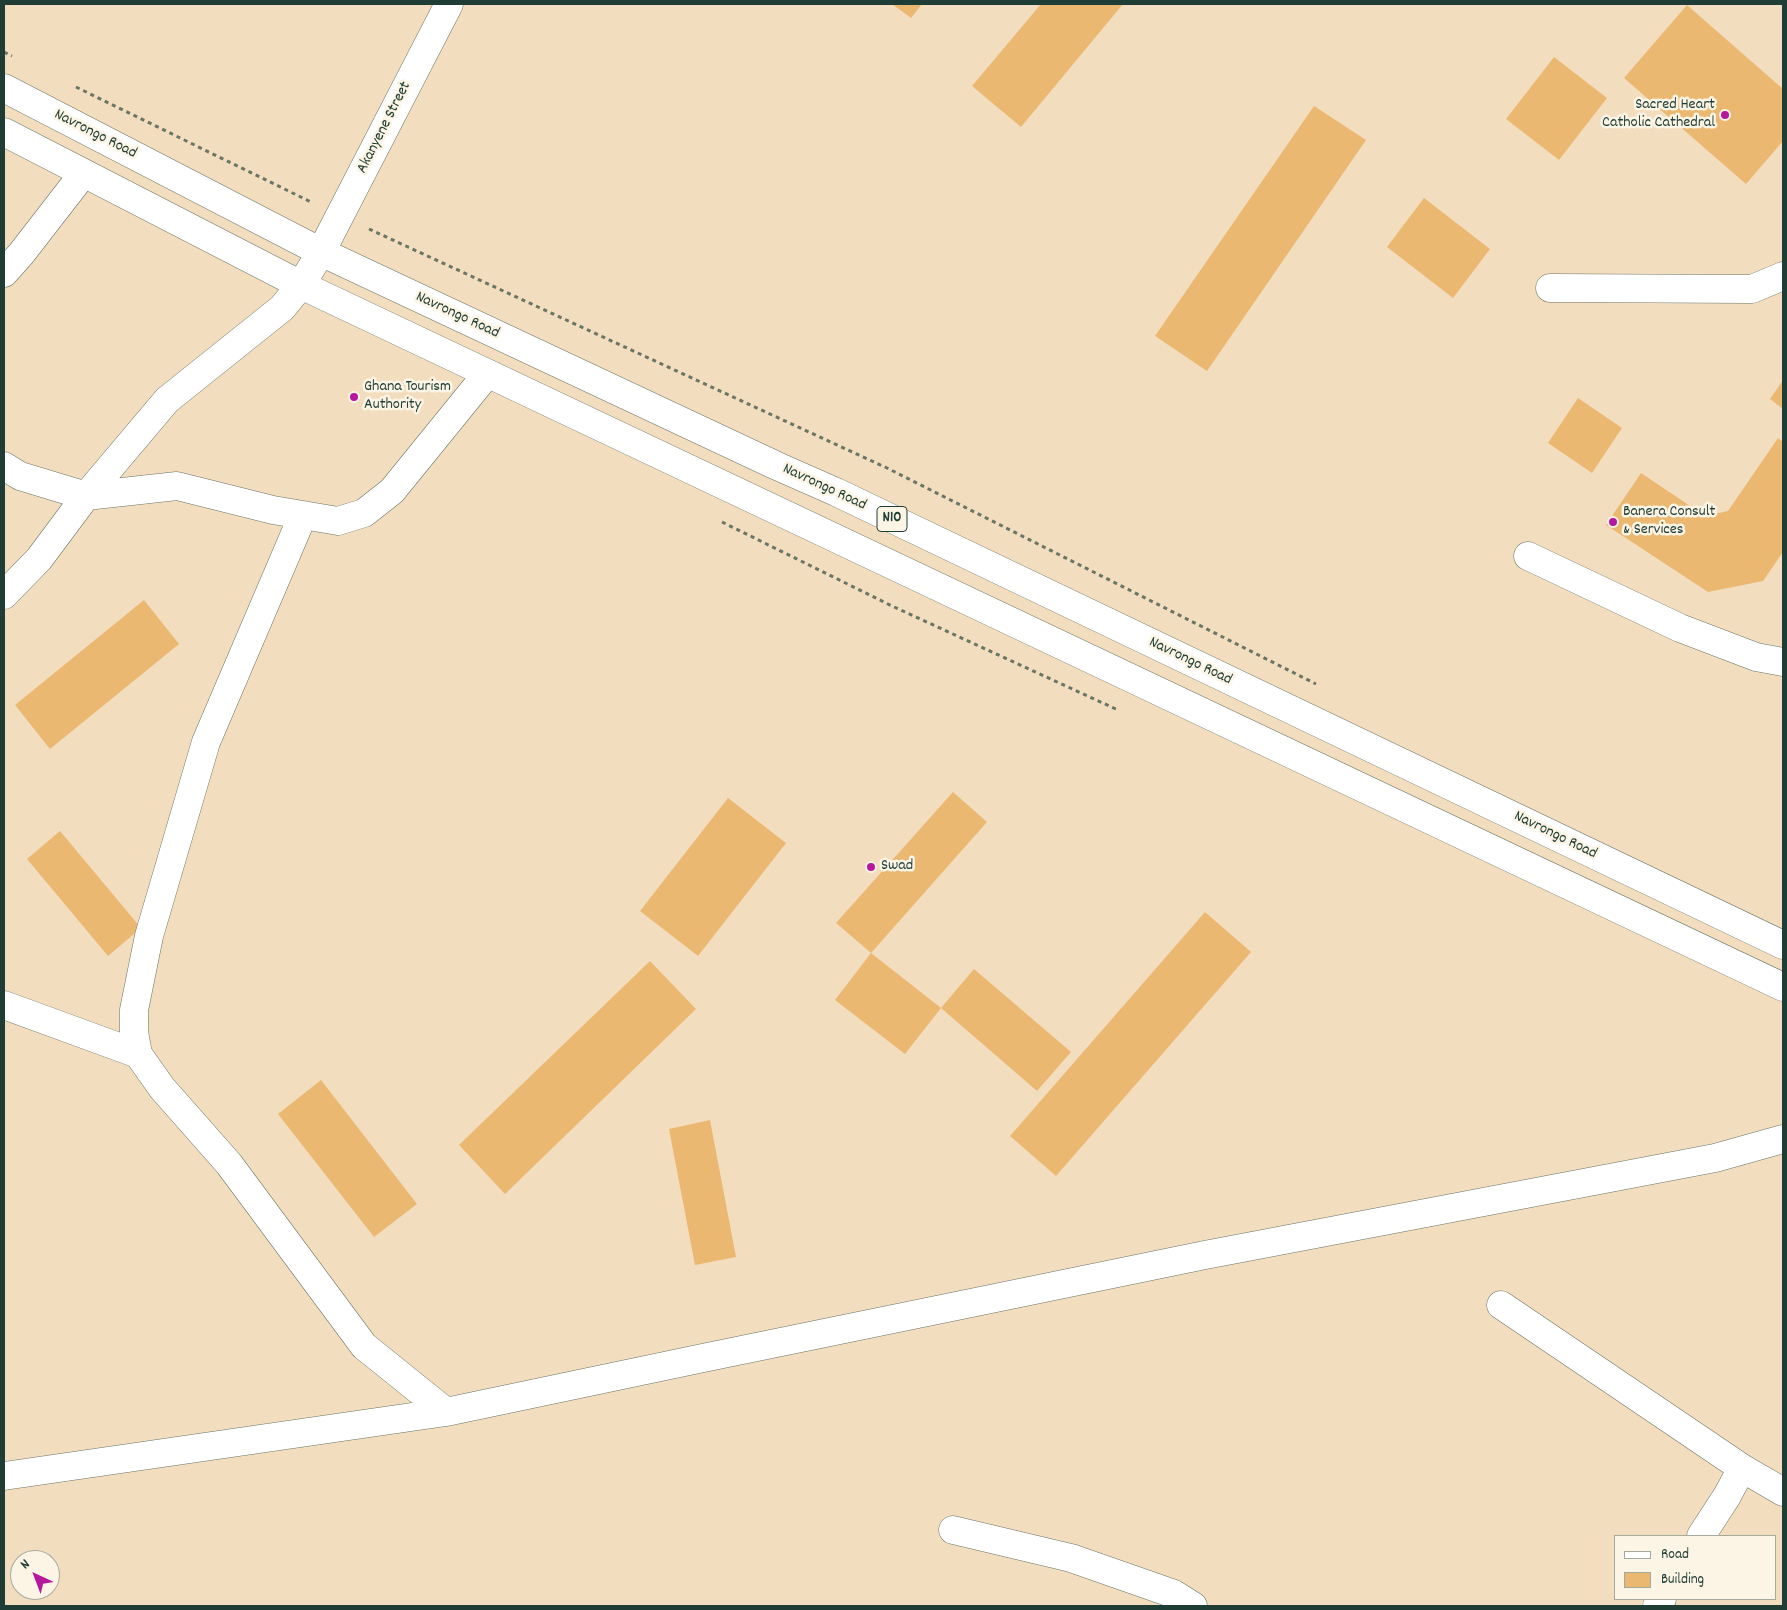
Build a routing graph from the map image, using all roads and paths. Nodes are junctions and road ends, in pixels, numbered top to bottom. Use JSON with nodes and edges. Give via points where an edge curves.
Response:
{"nodes":[{"id":1,"x":443,"y":6,"type":"edge"},
{"id":2,"x":4,"y":52,"type":"edge"},
{"id":3,"x":13,"y":56,"type":"dead end"},
{"id":4,"x":74,"y":86,"type":"dead end"},
{"id":5,"x":4,"y":88,"type":"edge"},
{"id":6,"x":4,"y":132,"type":"edge"},
{"id":7,"x":83,"y":174,"type":"junction"},
{"id":8,"x":340,"y":216,"type":"junction"},
{"id":9,"x":321,"y":252,"type":"junction"},
{"id":10,"x":4,"y":273,"type":"edge"},
{"id":11,"x":1783,"y":276,"type":"edge"},
{"id":12,"x":301,"y":285,"type":"junction"},
{"id":13,"x":1550,"y":288,"type":"dead end"},
{"id":14,"x":487,"y":374,"type":"junction"},
{"id":15,"x":4,"y":466,"type":"edge"},
{"id":16,"x":86,"y":496,"type":"junction"},
{"id":17,"x":303,"y":515,"type":"junction"},
{"id":18,"x":1528,"y":556,"type":"dead end"},
{"id":19,"x":4,"y":595,"type":"edge"},
{"id":20,"x":1783,"y":662,"type":"edge"},
{"id":21,"x":1324,"y":688,"type":"dead end"},
{"id":22,"x":1783,"y":945,"type":"edge"},
{"id":23,"x":1783,"y":988,"type":"edge"},
{"id":24,"x":4,"y":1005,"type":"edge"},
{"id":25,"x":138,"y":1054,"type":"junction"},
{"id":26,"x":1783,"y":1139,"type":"edge"},
{"id":27,"x":1501,"y":1305,"type":"dead end"},
{"id":28,"x":446,"y":1412,"type":"junction"},
{"id":29,"x":1742,"y":1468,"type":"junction"},
{"id":30,"x":4,"y":1476,"type":"edge"},
{"id":31,"x":1783,"y":1492,"type":"edge"},
{"id":32,"x":953,"y":1530,"type":"dead end"},
{"id":33,"x":1703,"y":1535,"type":"edge"},
{"id":34,"x":1193,"y":1606,"type":"edge"}],
"edges":[{"from":1,"to":8,"type":"main road","name":"Akanyene Street"},
{"from":2,"to":3,"type":"path"},
{"from":4,"to":8,"type":"path"},
{"from":5,"to":9,"type":"main road","name":"Navrongo Road","number":"N10"},
{"from":6,"to":7,"type":"main road"},
{"from":7,"to":10,"type":"main road"},
{"from":7,"to":12,"type":"main road"},
{"from":8,"to":9,"type":"main road","name":"Akanyene Street"},
{"from":8,"to":21,"type":"path","via":[[887,468]]},
{"from":9,"to":12,"type":"main road","name":"Akanyene Street"},
{"from":9,"to":22,"type":"main road","name":"Navrongo Road","number":"N10","via":[[836,492]]},
{"from":11,"to":13,"type":"main road","via":[[1752,289]]},
{"from":12,"to":14,"type":"main road"},
{"from":12,"to":16,"type":"main road","name":"Akanyene Street","via":[[282,308],[167,400]]},
{"from":14,"to":17,"type":"main road","via":[[392,491],[364,512],[338,521]]},
{"from":14,"to":23,"type":"main road"},
{"from":15,"to":16,"type":"main road","via":[[20,476]]},
{"from":16,"to":17,"type":"main road","via":[[177,486]]},
{"from":16,"to":19,"type":"main road","name":"Akanyene Street","via":[[40,559]]},
{"from":17,"to":25,"type":"main road","via":[[206,742],[149,936],[134,1010]]},
{"from":18,"to":20,"type":"main road","via":[[1680,628],[1756,657]]},
{"from":24,"to":25,"type":"main road"},
{"from":25,"to":28,"type":"main road","via":[[162,1088],[229,1164],[364,1346]]},
{"from":26,"to":28,"type":"main road","via":[[1715,1158],[1205,1255]]},
{"from":27,"to":29,"type":"main road"},
{"from":28,"to":30,"type":"main road"},
{"from":29,"to":31,"type":"main road"},
{"from":29,"to":33,"type":"main road"},
{"from":32,"to":34,"type":"main road","via":[[1071,1558],[1174,1594]]}]}
